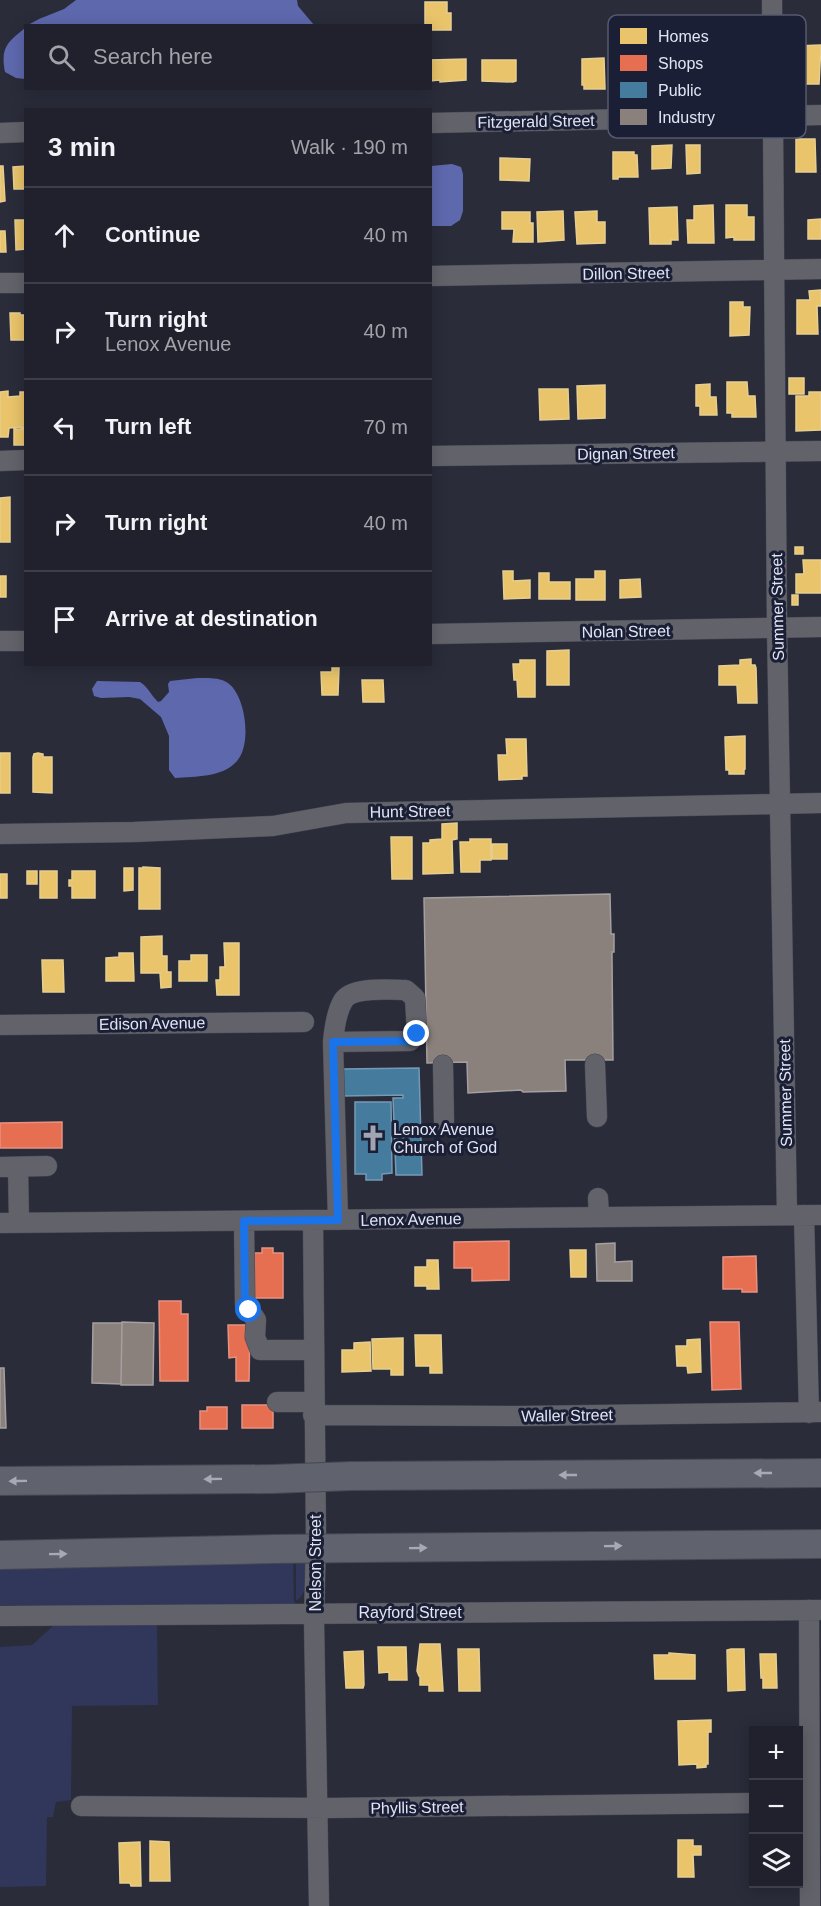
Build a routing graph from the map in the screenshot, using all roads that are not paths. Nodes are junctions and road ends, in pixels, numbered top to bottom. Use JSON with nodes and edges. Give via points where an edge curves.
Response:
{"nodes":[{"id":1,"x":772,"y":0,"type":"edge"},
{"id":2,"x":772,"y":15,"type":"edge"},
{"id":3,"x":806,"y":115,"type":"edge"},
{"id":4,"x":821,"y":115,"type":"edge"},
{"id":5,"x":608,"y":119,"type":"edge"},
{"id":6,"x":432,"y":123,"type":"edge"},
{"id":7,"x":24,"y":132,"type":"edge"},
{"id":8,"x":0,"y":133,"type":"edge"},
{"id":9,"x":773,"y":138,"type":"edge"},
{"id":10,"x":821,"y":269,"type":"edge"},
{"id":11,"x":774,"y":270,"type":"junction"},
{"id":12,"x":432,"y":276,"type":"edge"},
{"id":13,"x":0,"y":283,"type":"edge"},
{"id":14,"x":24,"y":283,"type":"edge"},
{"id":15,"x":821,"y":451,"type":"edge"},
{"id":16,"x":775,"y":452,"type":"junction"},
{"id":17,"x":432,"y":456,"type":"edge"},
{"id":18,"x":0,"y":460,"type":"edge"},
{"id":19,"x":24,"y":460,"type":"edge"},
{"id":20,"x":821,"y":627,"type":"edge"},
{"id":21,"x":777,"y":628,"type":"junction"},
{"id":22,"x":432,"y":634,"type":"edge"},
{"id":23,"x":0,"y":641,"type":"edge"},
{"id":24,"x":24,"y":641,"type":"edge"},
{"id":25,"x":780,"y":803,"type":"junction"},
{"id":26,"x":821,"y":803,"type":"edge"},
{"id":27,"x":0,"y":834,"type":"edge"},
{"id":28,"x":304,"y":1022,"type":"dead end"},
{"id":29,"x":0,"y":1025,"type":"edge"},
{"id":30,"x":333,"y":1042,"type":"junction"},
{"id":31,"x":595,"y":1064,"type":"dead end"},
{"id":32,"x":443,"y":1065,"type":"dead end"},
{"id":33,"x":597,"y":1117,"type":"dead end"},
{"id":34,"x":444,"y":1120,"type":"dead end"},
{"id":35,"x":47,"y":1166,"type":"dead end"},
{"id":36,"x":9,"y":1167,"type":"edge"},
{"id":37,"x":804,"y":1215,"type":"edge"},
{"id":38,"x":313,"y":1220,"type":"junction"},
{"id":39,"x":338,"y":1220,"type":"junction"},
{"id":40,"x":244,"y":1221,"type":"junction"},
{"id":41,"x":10,"y":1222,"type":"edge"},
{"id":42,"x":313,"y":1350,"type":"junction"},
{"id":43,"x":277,"y":1402,"type":"dead end"},
{"id":44,"x":313,"y":1408,"type":"junction"},
{"id":45,"x":815,"y":1413,"type":"edge"},
{"id":46,"x":821,"y":1473,"type":"edge"},
{"id":47,"x":0,"y":1481,"type":"edge"},
{"id":48,"x":821,"y":1544,"type":"edge"},
{"id":49,"x":0,"y":1555,"type":"edge"},
{"id":50,"x":815,"y":1610,"type":"edge"},
{"id":51,"x":314,"y":1613,"type":"junction"},
{"id":52,"x":0,"y":1616,"type":"edge"},
{"id":53,"x":749,"y":1803,"type":"edge"},
{"id":54,"x":810,"y":1803,"type":"edge"},
{"id":55,"x":81,"y":1806,"type":"dead end"},
{"id":56,"x":318,"y":1808,"type":"junction"},
{"id":57,"x":319,"y":1906,"type":"edge"},
{"id":58,"x":810,"y":1906,"type":"edge"}],
"edges":[{"from":1,"to":2,"type":"street","name":"Summer Street"},
{"from":3,"to":4,"type":"street","name":"Fitzgerald Street"},
{"from":5,"to":6,"type":"street","name":"Fitzgerald Street"},
{"from":7,"to":8,"type":"street"},
{"from":9,"to":11,"type":"street","name":"Summer Street"},
{"from":10,"to":11,"type":"street","name":"Dillon Street"},
{"from":11,"to":12,"type":"street","name":"Dillon Street"},
{"from":11,"to":16,"type":"street","name":"Summer Street"},
{"from":13,"to":14,"type":"street"},
{"from":15,"to":16,"type":"street","name":"Dignan Street"},
{"from":16,"to":17,"type":"street","name":"Dignan Street"},
{"from":16,"to":21,"type":"street","name":"Summer Street"},
{"from":18,"to":19,"type":"street"},
{"from":20,"to":21,"type":"street","name":"Nolan Street"},
{"from":21,"to":22,"type":"street","name":"Nolan Street"},
{"from":21,"to":25,"type":"street","name":"Summer Street"},
{"from":23,"to":24,"type":"street"},
{"from":25,"to":26,"type":"street","name":"Hunt Street"},
{"from":25,"to":27,"type":"street","name":"Hunt Street","via":[[346,813],[273,826]]},
{"from":25,"to":37,"type":"street","name":"Summer Street"},
{"from":28,"to":29,"type":"street","name":"Edison Avenue"},
{"from":30,"to":30,"type":"street","via":[[343,1000],[355,991],[406,990],[415,998],[417,1034],[410,1041]]},
{"from":30,"to":39,"type":"street"},
{"from":31,"to":33,"type":"street"},
{"from":32,"to":34,"type":"street"},
{"from":35,"to":36,"type":"street"},
{"from":36,"to":41,"type":"street"},
{"from":37,"to":39,"type":"street","name":"Lenox Avenue","via":[[599,1207],[446,1209]]},
{"from":37,"to":45,"type":"street","name":"Summer Street"},
{"from":38,"to":39,"type":"street","name":"Lenox Avenue"},
{"from":38,"to":40,"type":"street","name":"Lenox Avenue"},
{"from":38,"to":42,"type":"street","name":"Nelson Street"},
{"from":40,"to":41,"type":"street","name":"Lenox Avenue"},
{"from":40,"to":42,"type":"street","via":[[245,1304],[256,1320],[257,1346],[260,1350]]},
{"from":42,"to":44,"type":"street","name":"Nelson Street"},
{"from":43,"to":44,"type":"street","name":"Waller Street"},
{"from":44,"to":45,"type":"street","name":"Waller Street","via":[[524,1416]]},
{"from":44,"to":51,"type":"street","name":"Nelson Street"},
{"from":46,"to":47,"type":"highway","one_way":true,"bridge":true},
{"from":49,"to":48,"type":"highway","one_way":true,"bridge":true},
{"from":50,"to":51,"type":"street","name":"Rayford Street"},
{"from":50,"to":54,"type":"street"},
{"from":51,"to":52,"type":"street","name":"Rayford Street"},
{"from":51,"to":56,"type":"street","name":"Nelson Street"},
{"from":53,"to":56,"type":"street","name":"Phyllis Street"},
{"from":54,"to":58,"type":"street"},
{"from":55,"to":56,"type":"street","name":"Phyllis Street"},
{"from":56,"to":57,"type":"street","name":"Nelson Street"}]}
